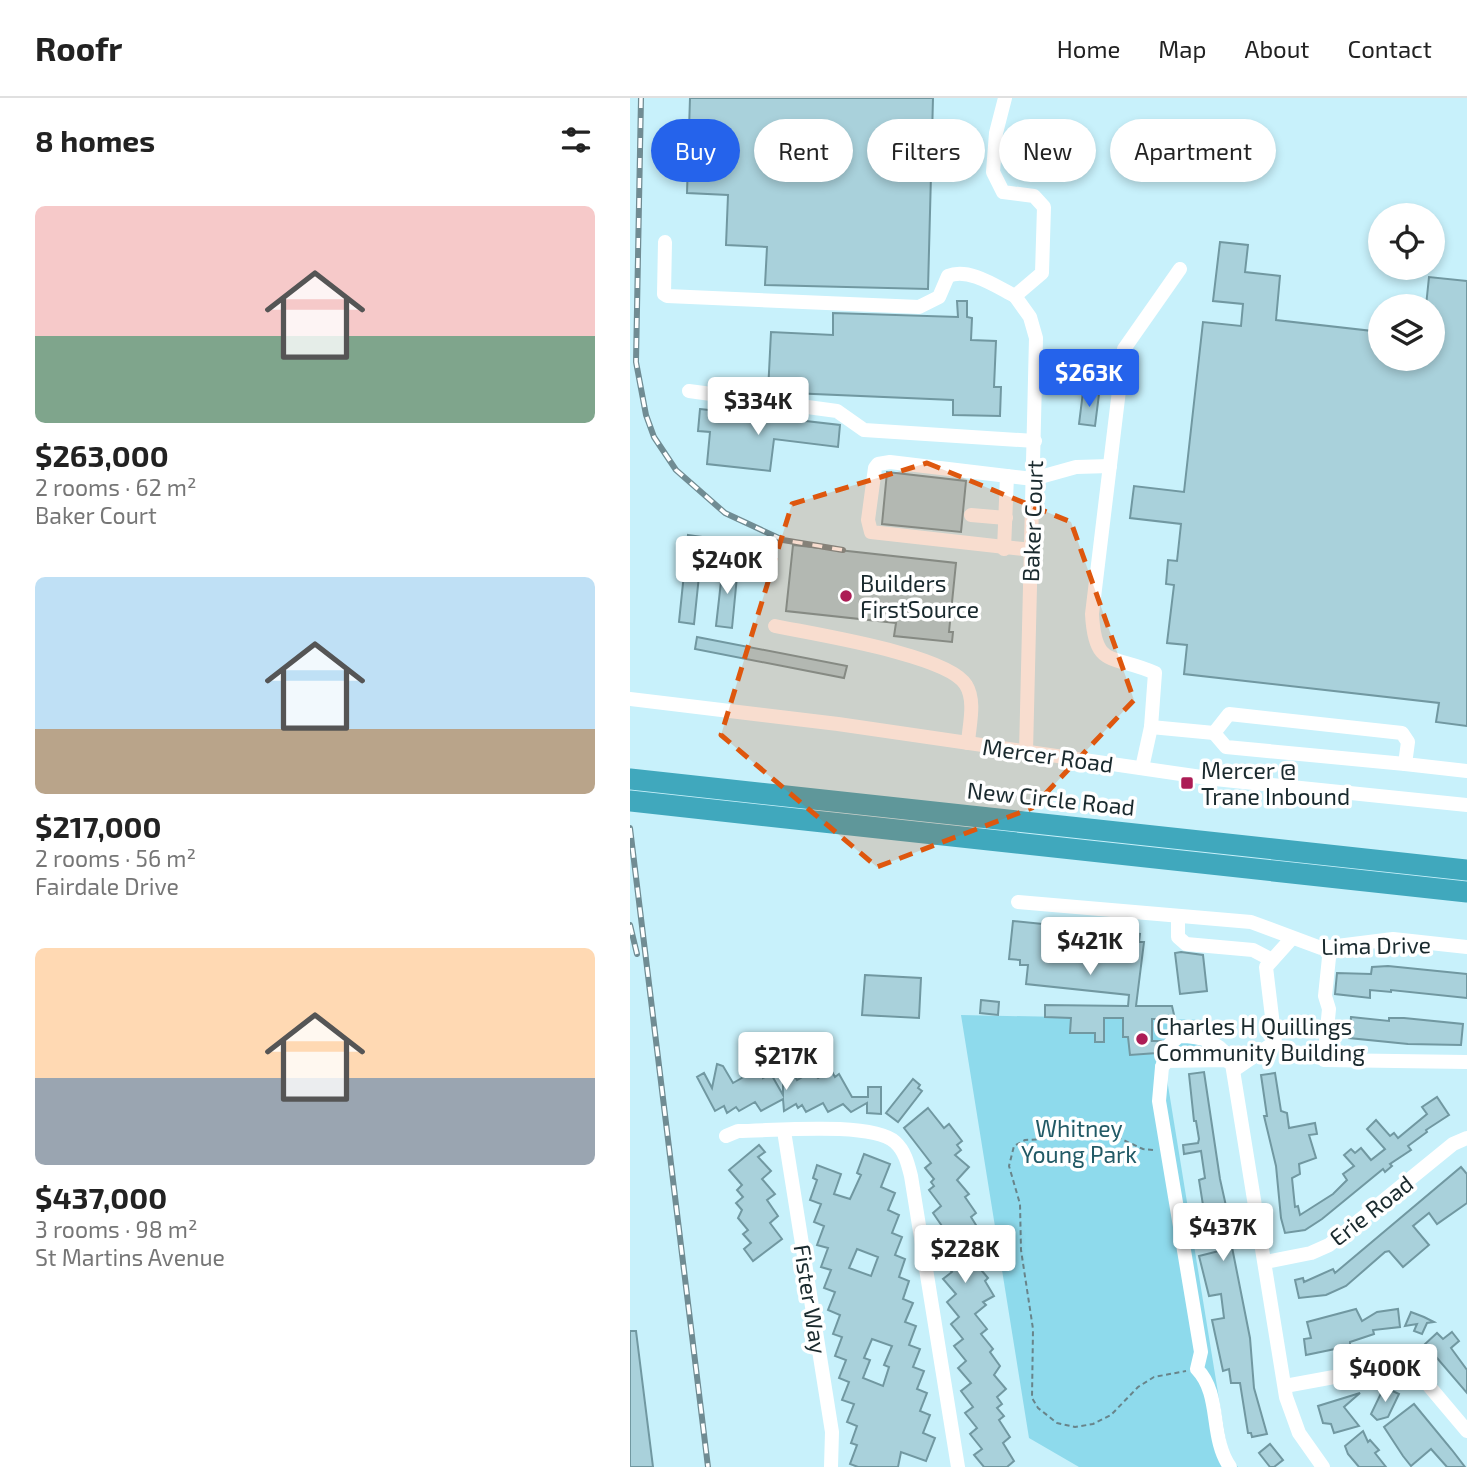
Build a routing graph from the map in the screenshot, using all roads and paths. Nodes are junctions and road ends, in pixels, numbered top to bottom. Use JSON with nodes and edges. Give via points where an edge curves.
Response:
{"nodes":[{"id":1,"x":1005,"y":98,"type":"edge"},
{"id":2,"x":665,"y":242,"type":"dead end"},
{"id":3,"x":1180,"y":269,"type":"dead end"},
{"id":4,"x":1015,"y":296,"type":"junction"},
{"id":5,"x":689,"y":391,"type":"dead end"},
{"id":6,"x":1035,"y":441,"type":"junction"},
{"id":7,"x":1110,"y":466,"type":"junction"},
{"id":8,"x":1007,"y":476,"type":"junction"},
{"id":9,"x":1033,"y":479,"type":"junction"},
{"id":10,"x":971,"y":515,"type":"dead end"},
{"id":11,"x":1006,"y":518,"type":"junction"},
{"id":12,"x":1004,"y":549,"type":"junction"},
{"id":13,"x":1032,"y":550,"type":"junction"},
{"id":14,"x":775,"y":626,"type":"dead end"},
{"id":15,"x":630,"y":699,"type":"edge"},
{"id":16,"x":1151,"y":727,"type":"junction"},
{"id":17,"x":1214,"y":733,"type":"junction"},
{"id":18,"x":968,"y":743,"type":"junction"},
{"id":19,"x":1026,"y":752,"type":"junction"},
{"id":20,"x":1405,"y":764,"type":"junction"},
{"id":21,"x":1142,"y":768,"type":"junction"},
{"id":22,"x":1467,"y":771,"type":"edge"},
{"id":23,"x":630,"y":779,"type":"edge"},
{"id":24,"x":630,"y":801,"type":"edge"},
{"id":25,"x":1467,"y":805,"type":"edge"},
{"id":26,"x":1467,"y":870,"type":"edge"},
{"id":27,"x":1467,"y":891,"type":"edge"},
{"id":28,"x":1018,"y":902,"type":"dead end"},
{"id":29,"x":1171,"y":915,"type":"junction"},
{"id":30,"x":1292,"y":937,"type":"junction"},
{"id":31,"x":1467,"y":947,"type":"edge"},
{"id":32,"x":1330,"y":948,"type":"junction"},
{"id":33,"x":1272,"y":960,"type":"junction"},
{"id":34,"x":1467,"y":1062,"type":"edge"},
{"id":35,"x":1162,"y":1067,"type":"junction"},
{"id":36,"x":1233,"y":1067,"type":"junction"},
{"id":37,"x":784,"y":1130,"type":"junction"},
{"id":38,"x":726,"y":1136,"type":"dead end"},
{"id":39,"x":1467,"y":1138,"type":"edge"},
{"id":40,"x":1167,"y":1147,"type":"junction"},
{"id":41,"x":1266,"y":1262,"type":"junction"},
{"id":42,"x":1197,"y":1369,"type":"junction"},
{"id":43,"x":1285,"y":1386,"type":"junction"},
{"id":44,"x":1467,"y":1431,"type":"edge"},
{"id":45,"x":831,"y":1467,"type":"edge"},
{"id":46,"x":958,"y":1467,"type":"edge"},
{"id":47,"x":1230,"y":1467,"type":"edge"},
{"id":48,"x":1323,"y":1467,"type":"edge"}],
"edges":[{"from":1,"to":4,"type":"street","via":[[993,172],[1003,191],[1034,196],[1044,208],[1042,273]]},
{"from":2,"to":4,"type":"street","via":[[667,296],[919,307],[939,297],[948,276],[954,274],[980,278]]},
{"from":3,"to":7,"type":"street","via":[[1124,349]]},
{"from":4,"to":6,"type":"street","name":"Baker Court","via":[[1030,317],[1036,338]]},
{"from":5,"to":6,"type":"street","via":[[836,411],[863,430]]},
{"from":6,"to":9,"type":"street","name":"Baker Court"},
{"from":7,"to":9,"type":"street","via":[[1076,467]]},
{"from":7,"to":16,"type":"street","via":[[1092,614],[1094,642],[1104,656],[1155,673]]},
{"from":8,"to":9,"type":"street"},
{"from":8,"to":11,"type":"street"},
{"from":8,"to":12,"type":"street","via":[[882,462],[875,468],[868,520],[868,527],[877,534]]},
{"from":9,"to":13,"type":"street","name":"Baker Court"},
{"from":10,"to":11,"type":"street"},
{"from":11,"to":12,"type":"street"},
{"from":12,"to":13,"type":"street"},
{"from":13,"to":19,"type":"street","name":"Baker Court"},
{"from":14,"to":18,"type":"street","via":[[954,671],[970,693]]},
{"from":15,"to":18,"type":"street","name":"Mercer Road"},
{"from":16,"to":17,"type":"street"},
{"from":16,"to":21,"type":"street"},
{"from":17,"to":20,"type":"street","via":[[1226,747]]},
{"from":17,"to":20,"type":"street","via":[[1229,714],[1402,733],[1408,742]]},
{"from":18,"to":19,"type":"street","name":"Mercer Road"},
{"from":19,"to":21,"type":"street","name":"Mercer Road"},
{"from":20,"to":22,"type":"street"},
{"from":21,"to":25,"type":"street","name":"Mercer Road"},
{"from":23,"to":26,"type":"highway","name":"New Circle Road"},
{"from":24,"to":27,"type":"highway"},
{"from":28,"to":29,"type":"street","name":"Lima Drive"},
{"from":29,"to":30,"type":"street","name":"Lima Drive","via":[[1251,922]]},
{"from":29,"to":33,"type":"street","via":[[1178,937],[1186,944],[1253,950]]},
{"from":30,"to":32,"type":"street","name":"Lima Drive"},
{"from":30,"to":33,"type":"street"},
{"from":31,"to":32,"type":"street","name":"Lima Drive","via":[[1393,939]]},
{"from":32,"to":34,"type":"street","via":[[1324,1060]]},
{"from":33,"to":36,"type":"street","via":[[1265,975],[1275,1042]]},
{"from":35,"to":36,"type":"street","via":[[1167,1061],[1225,1060]]},
{"from":35,"to":36,"type":"street","via":[[1170,1044],[1179,1036],[1199,1036],[1227,1053]]},
{"from":35,"to":40,"type":"street","via":[[1160,1101]]},
{"from":36,"to":41,"type":"street"},
{"from":37,"to":38,"type":"street","via":[[738,1131]]},
{"from":37,"to":45,"type":"street","name":"Fister Way","via":[[832,1432]]},
{"from":37,"to":46,"type":"street","via":[[873,1132],[895,1142],[906,1158]]},
{"from":39,"to":41,"type":"street","name":"Erie Road","via":[[1453,1144],[1329,1245]]},
{"from":40,"to":42,"type":"street","via":[[1200,1352]]},
{"from":40,"to":42,"type":"path","via":[[1143,1149],[1102,1136],[1025,1140],[1014,1146],[1009,1166],[1020,1204],[1021,1250],[1033,1329],[1032,1398],[1045,1416],[1058,1423],[1075,1427],[1093,1424],[1111,1415],[1154,1377]]},
{"from":41,"to":43,"type":"street"},
{"from":42,"to":47,"type":"street","via":[[1209,1380],[1221,1454]]},
{"from":43,"to":44,"type":"street","via":[[1334,1377],[1397,1355],[1408,1361]]},
{"from":43,"to":48,"type":"street","via":[[1298,1433]]}]}
